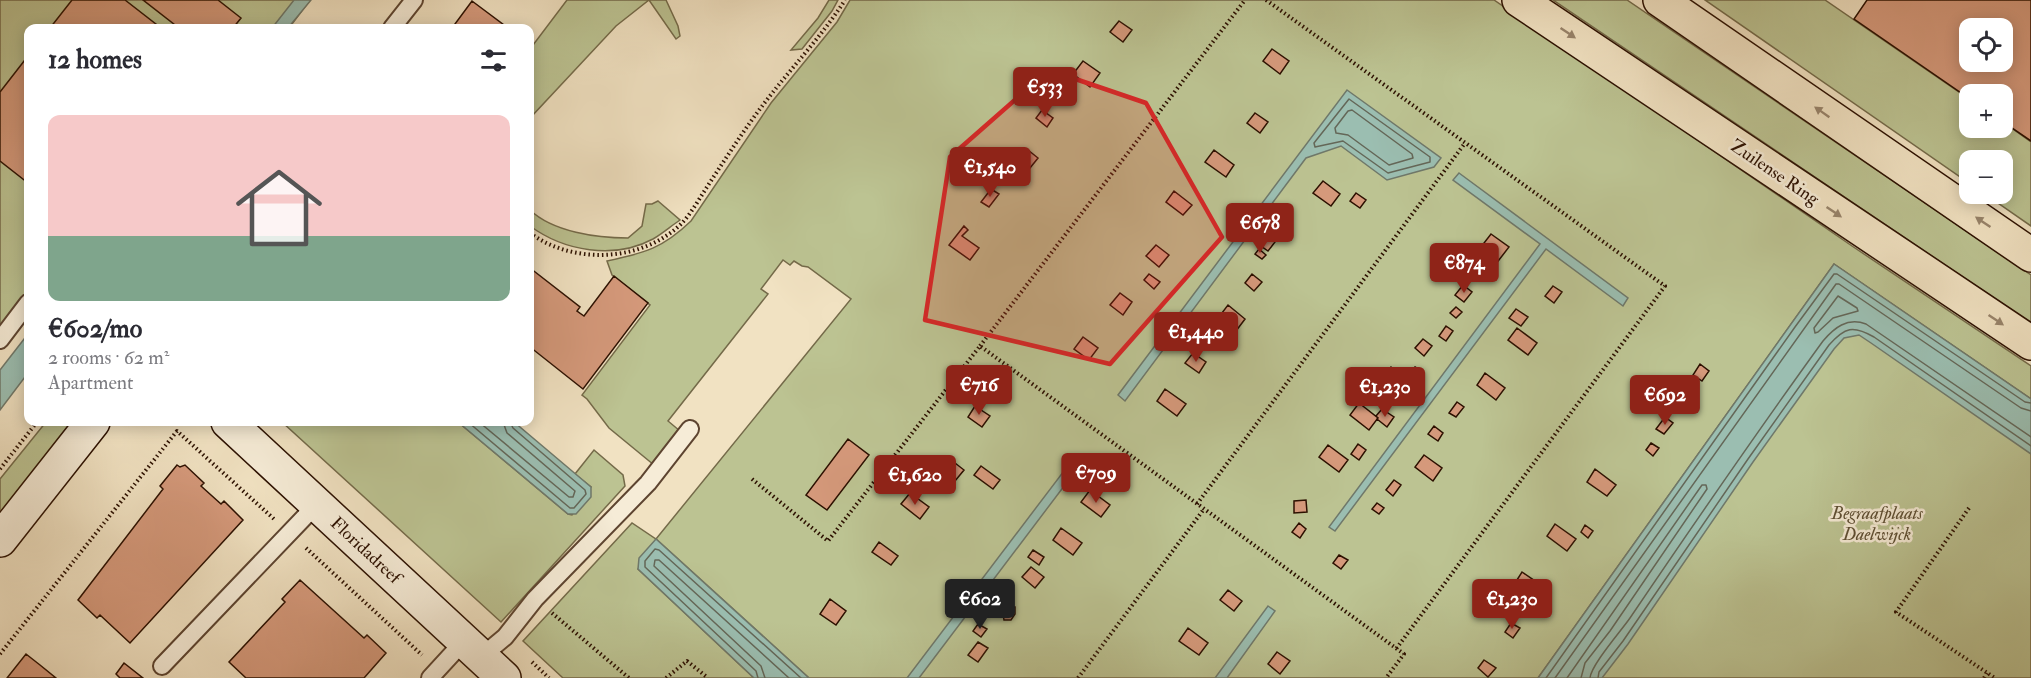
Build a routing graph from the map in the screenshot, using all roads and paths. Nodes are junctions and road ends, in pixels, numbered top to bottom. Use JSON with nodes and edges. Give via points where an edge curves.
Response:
{"nodes":[{"id":1,"x":414,"y":0,"type":"edge"},
{"id":2,"x":845,"y":0,"type":"edge"},
{"id":3,"x":1245,"y":0,"type":"edge"},
{"id":4,"x":1266,"y":0,"type":"edge"},
{"id":5,"x":1519,"y":0,"type":"edge"},
{"id":6,"x":1660,"y":0,"type":"edge"},
{"id":7,"x":395,"y":24,"type":"edge"},
{"id":8,"x":1465,"y":143,"type":"junction"},
{"id":9,"x":534,"y":236,"type":"edge"},
{"id":10,"x":2031,"y":255,"type":"edge"},
{"id":11,"x":24,"y":308,"type":"edge"},
{"id":12,"x":0,"y":340,"type":"edge"},
{"id":13,"x":2031,"y":344,"type":"edge"},
{"id":14,"x":980,"y":346,"type":"junction"},
{"id":15,"x":34,"y":426,"type":"edge"},
{"id":16,"x":90,"y":426,"type":"edge"},
{"id":17,"x":232,"y":426,"type":"edge"},
{"id":18,"x":690,"y":429,"type":"dead end"},
{"id":19,"x":0,"y":469,"type":"edge"},
{"id":20,"x":752,"y":479,"type":"dead end"},
{"id":21,"x":317,"y":504,"type":"junction"},
{"id":22,"x":1197,"y":504,"type":"junction"},
{"id":23,"x":1969,"y":508,"type":"dead end"},
{"id":24,"x":1204,"y":509,"type":"junction"},
{"id":25,"x":289,"y":533,"type":"junction"},
{"id":26,"x":0,"y":540,"type":"edge"},
{"id":27,"x":535,"y":599,"type":"junction"},
{"id":28,"x":1396,"y":649,"type":"junction"},
{"id":29,"x":0,"y":654,"type":"edge"},
{"id":30,"x":483,"y":659,"type":"edge"},
{"id":31,"x":162,"y":666,"type":"dead end"},
{"id":32,"x":1988,"y":673,"type":"junction"},
{"id":33,"x":434,"y":674,"type":"edge"},
{"id":34,"x":629,"y":678,"type":"edge"},
{"id":35,"x":666,"y":678,"type":"edge"},
{"id":36,"x":708,"y":678,"type":"edge"},
{"id":37,"x":1078,"y":678,"type":"edge"},
{"id":38,"x":1386,"y":678,"type":"edge"},
{"id":39,"x":1984,"y":678,"type":"edge"},
{"id":40,"x":1995,"y":678,"type":"edge"}],
"edges":[{"from":1,"to":7,"type":"lane"},
{"from":2,"to":9,"type":"path","via":[[767,100],[682,224],[661,239],[632,251],[608,255],[555,248]]},
{"from":3,"to":14,"type":"path"},
{"from":4,"to":8,"type":"path"},
{"from":5,"to":13,"type":"main road","name":"Zuilense Ring","one_way":true},
{"from":10,"to":6,"type":"main road","one_way":true},
{"from":8,"to":22,"type":"path"},
{"from":8,"to":28,"type":"path","via":[[1665,286]]},
{"from":11,"to":12,"type":"lane"},
{"from":14,"to":20,"type":"path","via":[[828,541]]},
{"from":14,"to":22,"type":"path"},
{"from":15,"to":19,"type":"path"},
{"from":16,"to":26,"type":"street"},
{"from":17,"to":21,"type":"street","name":"Floridadreef"},
{"from":18,"to":27,"type":"lane","via":[[648,483]]},
{"from":21,"to":25,"type":"lane"},
{"from":21,"to":30,"type":"street","name":"Floridadreef"},
{"from":22,"to":24,"type":"path"},
{"from":23,"to":32,"type":"path","via":[[1896,612]]},
{"from":24,"to":28,"type":"path"},
{"from":24,"to":37,"type":"path"},
{"from":25,"to":29,"type":"path","via":[[177,430]]},
{"from":25,"to":31,"type":"lane"},
{"from":25,"to":33,"type":"path"},
{"from":27,"to":30,"type":"lane"},
{"from":27,"to":34,"type":"path"},
{"from":28,"to":38,"type":"path","via":[[1404,654]]},
{"from":30,"to":33,"type":"lane"},
{"from":32,"to":39,"type":"path"},
{"from":32,"to":40,"type":"path"},
{"from":35,"to":36,"type":"path","via":[[687,660]]}]}
